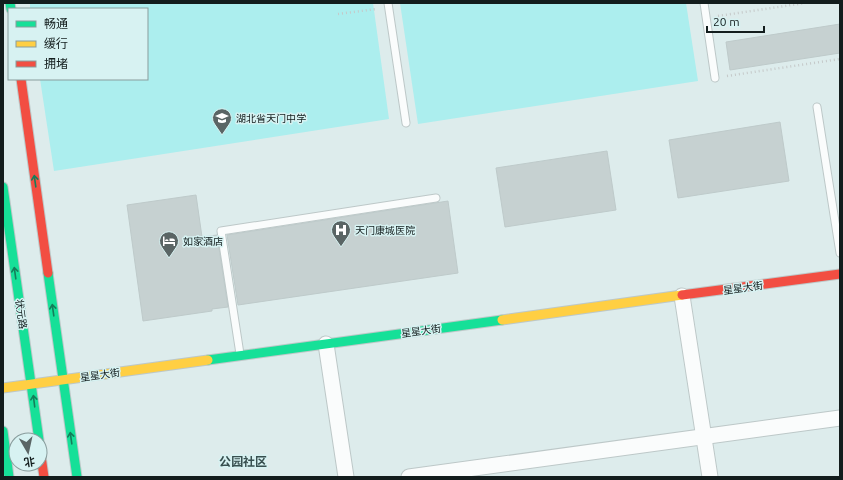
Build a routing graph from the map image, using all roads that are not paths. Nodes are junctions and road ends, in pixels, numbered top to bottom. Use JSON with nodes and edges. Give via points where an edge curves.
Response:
{"nodes":[{"id":1,"x":704,"y":3,"type":"edge"},
{"id":2,"x":388,"y":5,"type":"edge"},
{"id":3,"x":715,"y":78,"type":"road end"},
{"id":4,"x":21,"y":80,"type":"edge"},
{"id":5,"x":817,"y":107,"type":"dead end"},
{"id":6,"x":406,"y":123,"type":"dead end"},
{"id":7,"x":3,"y":187,"type":"edge"},
{"id":8,"x":436,"y":198,"type":"dead end"},
{"id":9,"x":840,"y":253,"type":"edge"},
{"id":10,"x":840,"y":274,"type":"edge"},
{"id":11,"x":682,"y":296,"type":"junction"},
{"id":12,"x":326,"y":344,"type":"junction"},
{"id":13,"x":240,"y":355,"type":"junction"},
{"id":14,"x":63,"y":380,"type":"junction"},
{"id":15,"x":32,"y":384,"type":"junction"},
{"id":16,"x":3,"y":388,"type":"edge"},
{"id":17,"x":840,"y":418,"type":"edge"},
{"id":18,"x":3,"y":431,"type":"edge"},
{"id":19,"x":38,"y":432,"type":"edge"},
{"id":20,"x":703,"y":437,"type":"junction"},
{"id":21,"x":9,"y":477,"type":"edge"},
{"id":22,"x":77,"y":477,"type":"edge"},
{"id":23,"x":346,"y":477,"type":"edge"},
{"id":24,"x":409,"y":477,"type":"edge"},
{"id":25,"x":710,"y":477,"type":"edge"}],
"edges":[{"from":1,"to":3,"type":"lane"},
{"from":2,"to":6,"type":"lane"},
{"from":14,"to":4,"type":"main road","one_way":true},
{"from":5,"to":9,"type":"lane"},
{"from":15,"to":7,"type":"main road","name":"状元路","one_way":true},
{"from":8,"to":13,"type":"lane","via":[[221,231]]},
{"from":10,"to":11,"type":"main road","name":"星星大街"},
{"from":11,"to":12,"type":"main road","name":"星星大街"},
{"from":11,"to":20,"type":"street"},
{"from":12,"to":13,"type":"main road","name":"星星大街"},
{"from":12,"to":23,"type":"street"},
{"from":13,"to":14,"type":"main road","name":"星星大街"},
{"from":14,"to":15,"type":"main road","name":"星星大街"},
{"from":22,"to":14,"type":"main road","one_way":true},
{"from":15,"to":16,"type":"main road","name":"星星大街"},
{"from":19,"to":15,"type":"main road","name":"状元路","one_way":true},
{"from":17,"to":20,"type":"street"},
{"from":18,"to":21,"type":"main road"},
{"from":20,"to":24,"type":"street"},
{"from":20,"to":25,"type":"street"}]}
